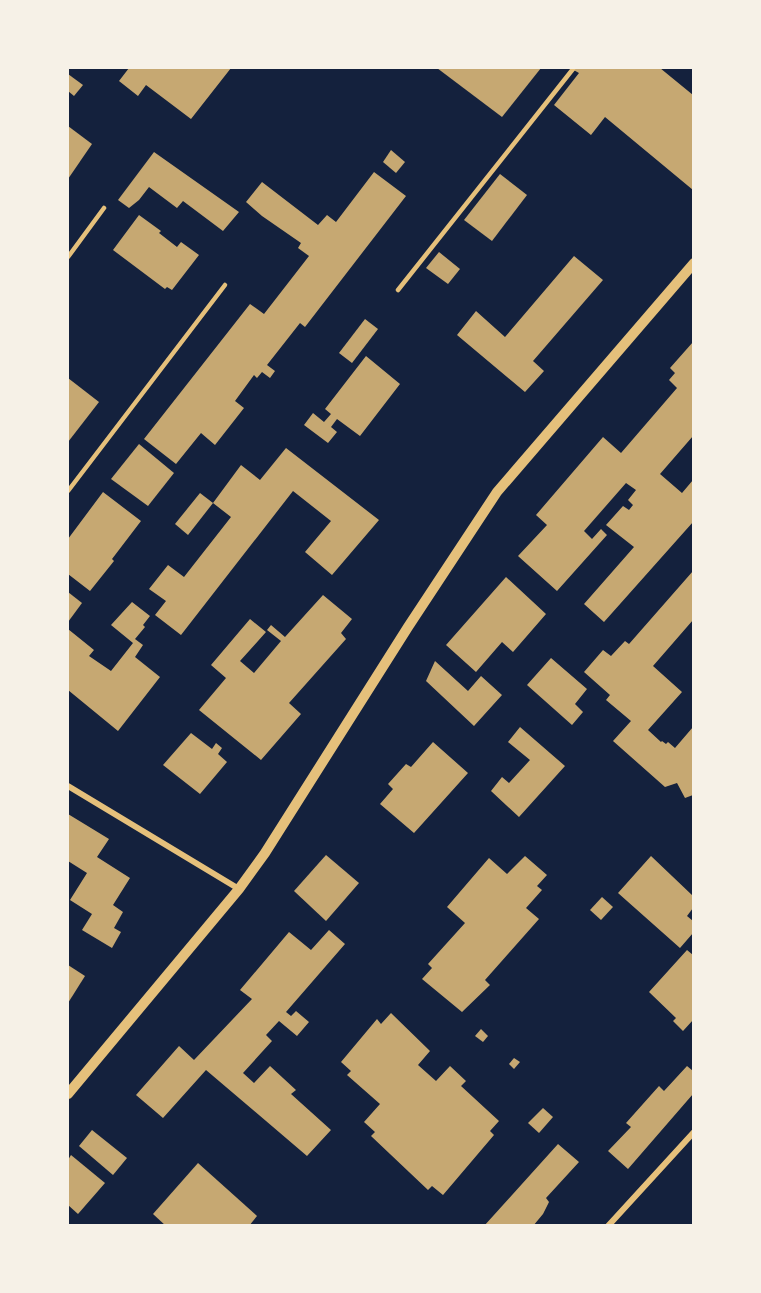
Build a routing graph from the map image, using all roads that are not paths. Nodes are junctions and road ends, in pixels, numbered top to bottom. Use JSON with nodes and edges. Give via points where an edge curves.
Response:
{"nodes":[{"id":1,"x":573,"y":69,"type":"dead end"},
{"id":2,"x":104,"y":208,"type":"dead end"},
{"id":3,"x":68,"y":257,"type":"edge"},
{"id":4,"x":693,"y":263,"type":"edge"},
{"id":5,"x":225,"y":285,"type":"dead end"},
{"id":6,"x":398,"y":290,"type":"dead end"},
{"id":7,"x":68,"y":491,"type":"edge"},
{"id":8,"x":68,"y":786,"type":"edge"},
{"id":9,"x":239,"y":889,"type":"junction"},
{"id":10,"x":68,"y":1094,"type":"edge"},
{"id":11,"x":693,"y":1132,"type":"edge"},
{"id":12,"x":608,"y":1226,"type":"edge"}],
"edges":[{"from":1,"to":6,"type":"lane"},
{"from":2,"to":3,"type":"lane"},
{"from":4,"to":9,"type":"street","via":[[497,492]]},
{"from":5,"to":7,"type":"lane"},
{"from":8,"to":9,"type":"street"},
{"from":9,"to":10,"type":"street"},
{"from":11,"to":12,"type":"street"}]}
